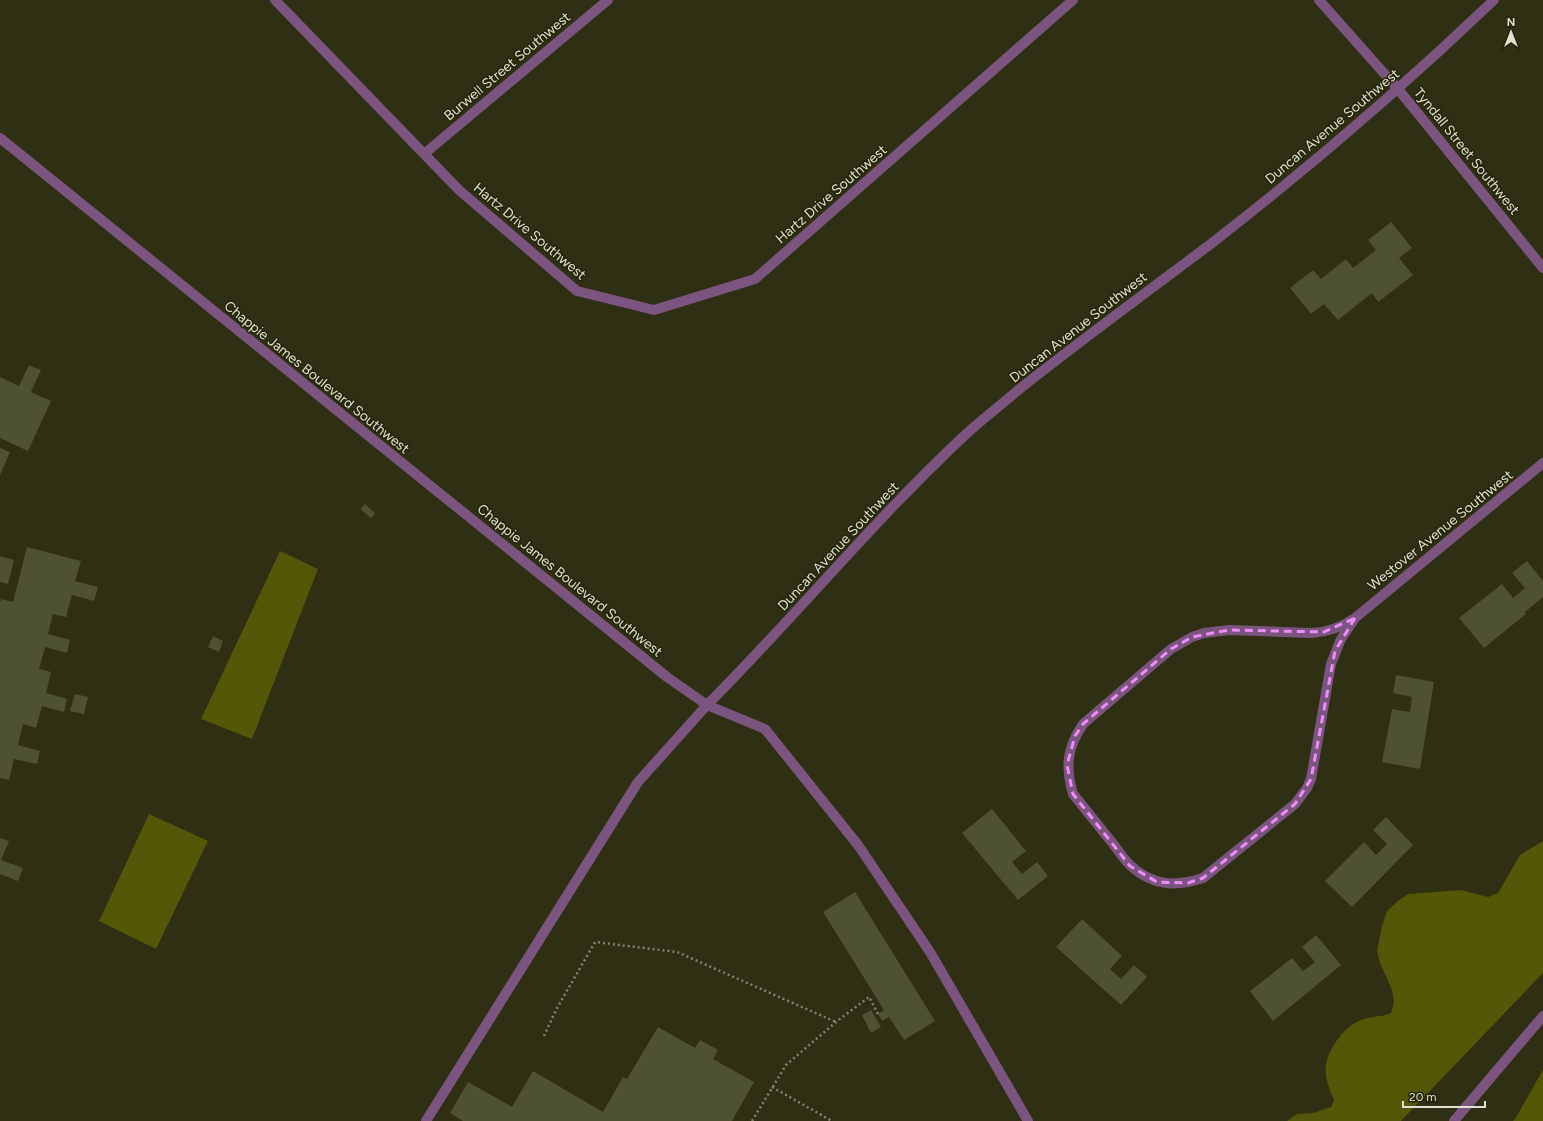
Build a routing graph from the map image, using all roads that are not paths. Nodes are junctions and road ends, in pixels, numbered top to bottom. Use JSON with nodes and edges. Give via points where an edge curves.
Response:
{"nodes":[{"id":1,"x":275,"y":0,"type":"edge"},
{"id":2,"x":608,"y":0,"type":"edge"},
{"id":3,"x":1073,"y":0,"type":"edge"},
{"id":4,"x":1319,"y":0,"type":"edge"},
{"id":5,"x":1494,"y":0,"type":"edge"},
{"id":6,"x":1398,"y":89,"type":"junction"},
{"id":7,"x":0,"y":138,"type":"edge"},
{"id":8,"x":424,"y":154,"type":"junction"},
{"id":9,"x":1543,"y":268,"type":"edge"},
{"id":10,"x":1543,"y":463,"type":"edge"},
{"id":11,"x":1355,"y":618,"type":"junction"},
{"id":12,"x":707,"y":705,"type":"junction"},
{"id":13,"x":1543,"y":1016,"type":"edge"},
{"id":14,"x":426,"y":1121,"type":"edge"},
{"id":15,"x":1028,"y":1121,"type":"edge"},
{"id":16,"x":1454,"y":1121,"type":"edge"}],
"edges":[{"from":1,"to":8,"type":"street","name":"Hartz Drive Southwest"},
{"from":2,"to":8,"type":"street","name":"Burwell Street Southwest"},
{"from":3,"to":8,"type":"street","name":"Hartz Drive Southwest","via":[[755,279],[654,310],[577,291],[459,190]]},
{"from":4,"to":6,"type":"street","name":"Tyndall Street Southwest"},
{"from":5,"to":6,"type":"street","name":"Duncan Avenue Southwest"},
{"from":6,"to":9,"type":"street","name":"Tyndall Street Southwest"},
{"from":6,"to":12,"type":"street","name":"Duncan Avenue Southwest","via":[[1212,243],[1055,361],[965,435],[855,545]]},
{"from":7,"to":12,"type":"street","name":"Chappie James Boulevard Southwest","via":[[661,672]]},
{"from":10,"to":11,"type":"street","name":"Westover Avenue Southwest"},
{"from":11,"to":11,"type":"street","name":"Westover Avenue Southwest","via":[[1346,625],[1324,632],[1229,630],[1192,637],[1171,649],[1083,724],[1075,736],[1067,765],[1073,794],[1130,866],[1157,882],[1188,883],[1203,878],[1296,804],[1311,779],[1335,651]]},
{"from":12,"to":14,"type":"street","name":"Duncan Avenue Southwest","via":[[638,782]]},
{"from":12,"to":15,"type":"street","name":"Chappie James Boulevard Southwest","via":[[765,729],[858,845],[930,952]]},
{"from":13,"to":16,"type":"street"}]}
